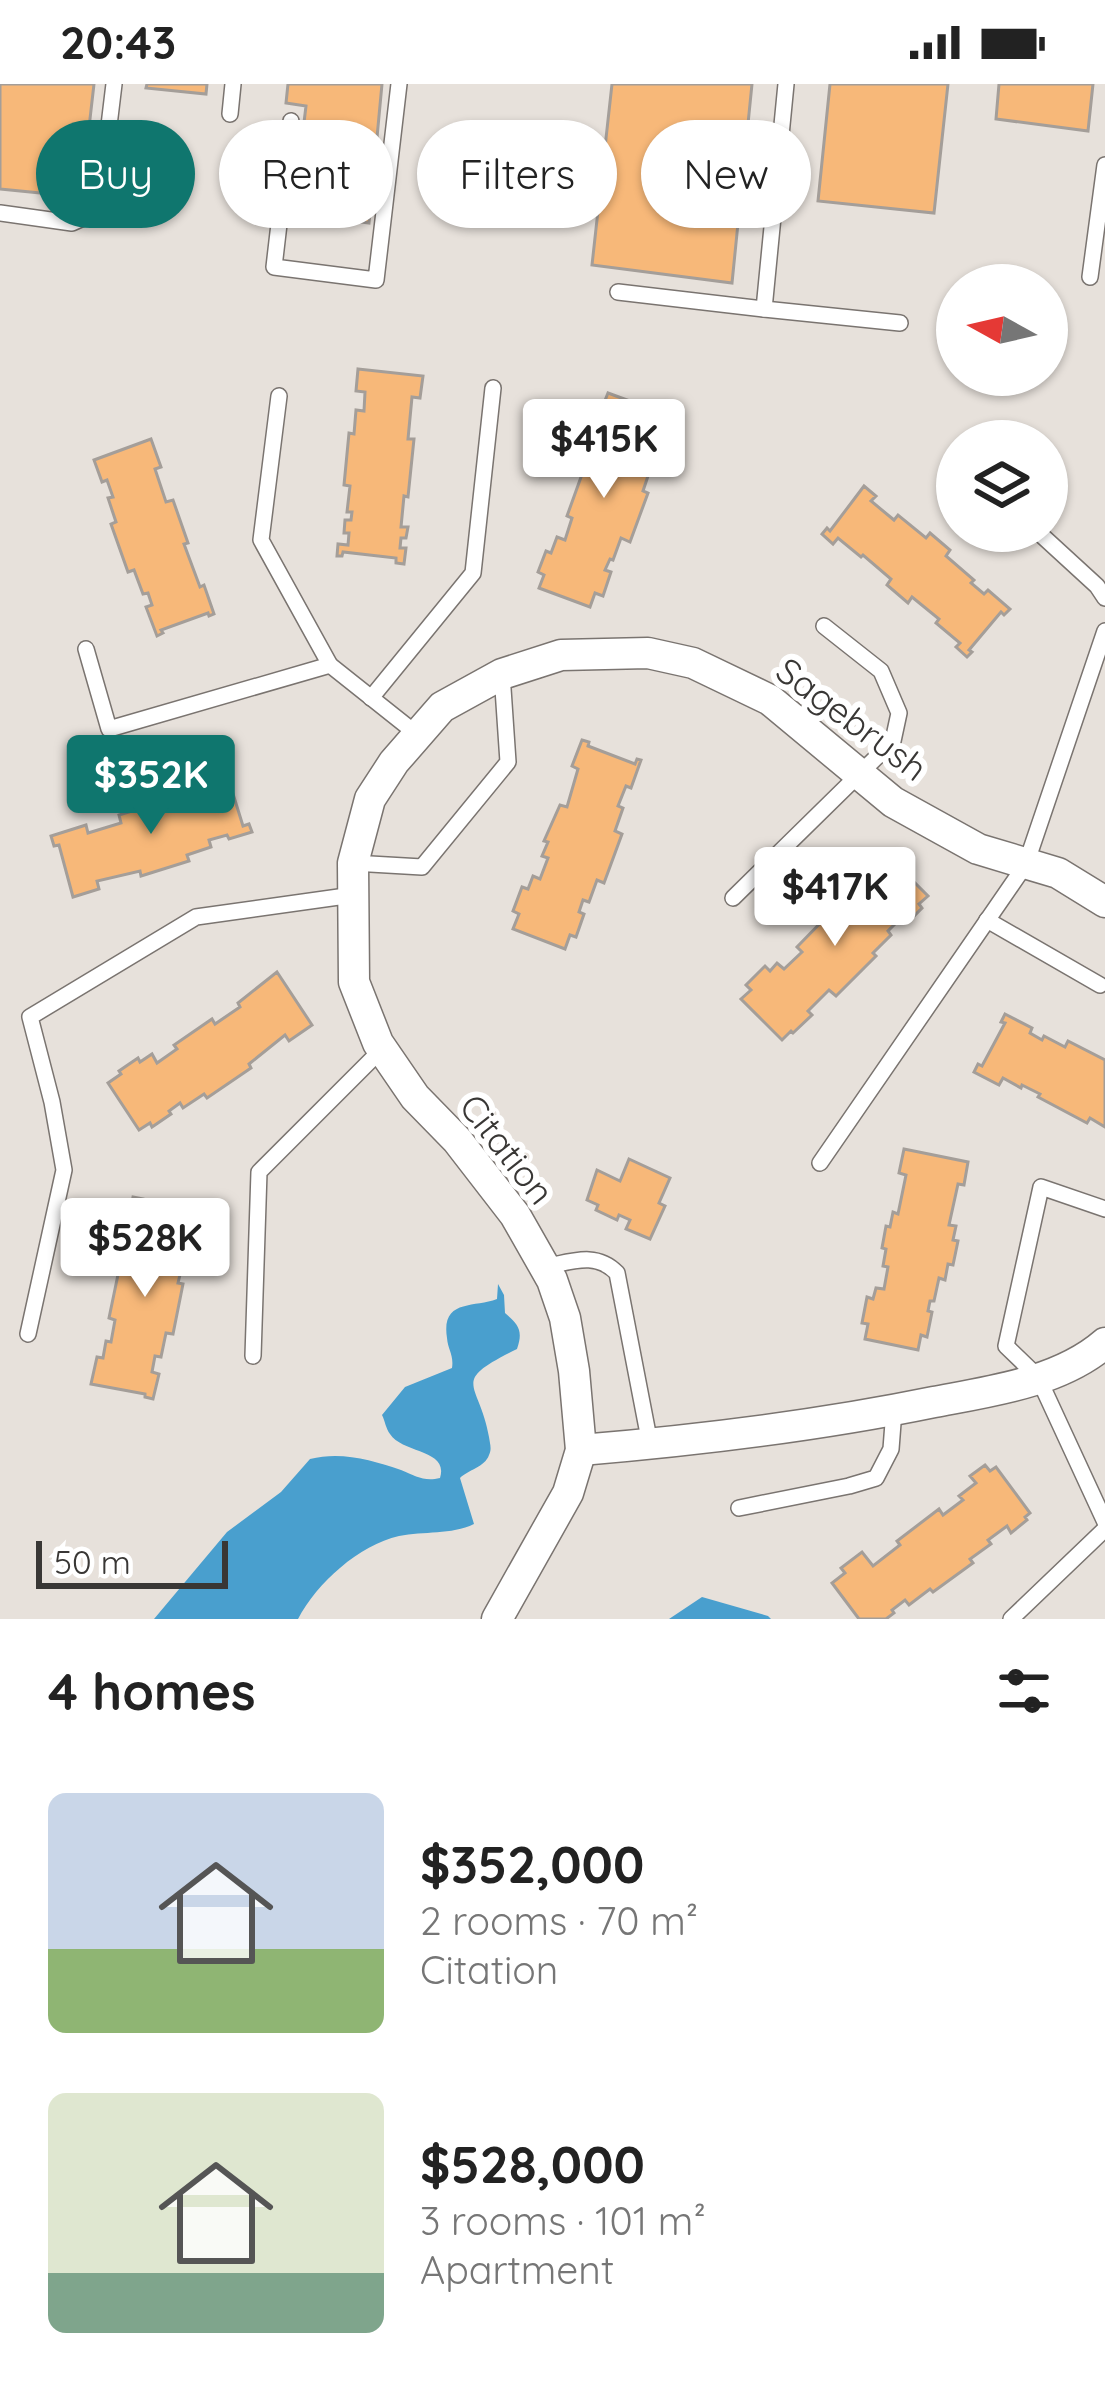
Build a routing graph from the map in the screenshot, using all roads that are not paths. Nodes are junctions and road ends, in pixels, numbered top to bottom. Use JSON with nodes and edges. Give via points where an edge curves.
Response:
{"nodes":[{"id":1,"x":115,"y":84,"type":"edge"},
{"id":2,"x":233,"y":84,"type":"edge"},
{"id":3,"x":399,"y":84,"type":"edge"},
{"id":4,"x":786,"y":84,"type":"edge"},
{"id":5,"x":230,"y":115,"type":"dead end"},
{"id":6,"x":393,"y":135,"type":"edge"},
{"id":7,"x":1105,"y":165,"type":"edge"},
{"id":8,"x":0,"y":213,"type":"edge"},
{"id":9,"x":279,"y":228,"type":"edge"},
{"id":10,"x":382,"y":228,"type":"edge"},
{"id":11,"x":1090,"y":277,"type":"dead end"},
{"id":12,"x":618,"y":292,"type":"dead end"},
{"id":13,"x":764,"y":308,"type":"junction"},
{"id":14,"x":900,"y":323,"type":"dead end"},
{"id":15,"x":493,"y":388,"type":"dead end"},
{"id":16,"x":279,"y":396,"type":"dead end"},
{"id":17,"x":1059,"y":552,"type":"edge"},
{"id":18,"x":1105,"y":598,"type":"edge"},
{"id":19,"x":824,"y":626,"type":"dead end"},
{"id":20,"x":1105,"y":631,"type":"edge"},
{"id":21,"x":86,"y":649,"type":"dead end"},
{"id":22,"x":330,"y":664,"type":"junction"},
{"id":23,"x":502,"y":674,"type":"junction"},
{"id":24,"x":371,"y":698,"type":"junction"},
{"id":25,"x":418,"y":735,"type":"junction"},
{"id":26,"x":861,"y":775,"type":"junction"},
{"id":27,"x":353,"y":862,"type":"junction"},
{"id":28,"x":1026,"y":863,"type":"junction"},
{"id":29,"x":353,"y":895,"type":"junction"},
{"id":30,"x":734,"y":898,"type":"dead end"},
{"id":31,"x":1105,"y":902,"type":"edge"},
{"id":32,"x":987,"y":920,"type":"junction"},
{"id":33,"x":1100,"y":985,"type":"dead end"},
{"id":34,"x":382,"y":1049,"type":"junction"},
{"id":35,"x":820,"y":1163,"type":"dead end"},
{"id":36,"x":1105,"y":1209,"type":"edge"},
{"id":37,"x":544,"y":1268,"type":"junction"},
{"id":38,"x":28,"y":1334,"type":"dead end"},
{"id":39,"x":1105,"y":1343,"type":"edge"},
{"id":40,"x":253,"y":1356,"type":"dead end"},
{"id":41,"x":1038,"y":1377,"type":"junction"},
{"id":42,"x":894,"y":1410,"type":"junction"},
{"id":43,"x":650,"y":1444,"type":"junction"},
{"id":44,"x":581,"y":1450,"type":"junction"},
{"id":45,"x":740,"y":1508,"type":"dead end"},
{"id":46,"x":1105,"y":1526,"type":"edge"},
{"id":47,"x":497,"y":1619,"type":"edge"},
{"id":48,"x":1011,"y":1619,"type":"edge"}],
"edges":[{"from":1,"to":8,"type":"lane","via":[[100,200],[90,215],[72,223]]},
{"from":2,"to":5,"type":"lane"},
{"from":3,"to":6,"type":"lane"},
{"from":4,"to":13,"type":"lane"},
{"from":7,"to":11,"type":"lane"},
{"from":9,"to":10,"type":"lane","via":[[274,267],[376,280]]},
{"from":12,"to":13,"type":"lane"},
{"from":13,"to":14,"type":"lane"},
{"from":15,"to":24,"type":"lane","via":[[473,574]]},
{"from":16,"to":22,"type":"lane","via":[[261,540]]},
{"from":17,"to":18,"type":"lane"},
{"from":19,"to":26,"type":"lane","via":[[881,671],[899,713],[893,742]]},
{"from":20,"to":28,"type":"lane"},
{"from":21,"to":22,"type":"lane","via":[[109,729]]},
{"from":22,"to":24,"type":"lane"},
{"from":23,"to":25,"type":"street","name":"Sagebrush","via":[[442,707]]},
{"from":23,"to":26,"type":"street","name":"Sagebrush","via":[[562,655],[648,652],[693,663],[770,700]]},
{"from":23,"to":27,"type":"lane","via":[[508,762],[422,868]]},
{"from":24,"to":25,"type":"lane"},
{"from":25,"to":27,"type":"street","name":"Citation","via":[[370,799]]},
{"from":26,"to":28,"type":"street","name":"Sagebrush","via":[[978,849]]},
{"from":26,"to":30,"type":"lane"},
{"from":27,"to":29,"type":"street","name":"Citation"},
{"from":28,"to":31,"type":"street","name":"Sagebrush"},
{"from":28,"to":32,"type":"lane"},
{"from":29,"to":34,"type":"street","name":"Citation","via":[[354,982]]},
{"from":29,"to":38,"type":"lane","via":[[196,917],[29,1017],[64,1170]]},
{"from":32,"to":33,"type":"lane"},
{"from":32,"to":35,"type":"lane"},
{"from":34,"to":37,"type":"street","name":"Citation","via":[[515,1215]]},
{"from":34,"to":40,"type":"lane","via":[[259,1172]]},
{"from":36,"to":41,"type":"lane","via":[[1041,1186],[1006,1346]]},
{"from":37,"to":43,"type":"lane","via":[[599,1259],[617,1273]]},
{"from":37,"to":44,"type":"street","name":"Citation","via":[[565,1318]]},
{"from":39,"to":41,"type":"street"},
{"from":41,"to":42,"type":"street"},
{"from":41,"to":46,"type":"lane"},
{"from":42,"to":43,"type":"street"},
{"from":42,"to":45,"type":"lane","via":[[892,1449],[876,1478]]},
{"from":43,"to":44,"type":"street"},
{"from":44,"to":47,"type":"street","name":"Citation","via":[[568,1493]]},
{"from":46,"to":48,"type":"lane"}]}
